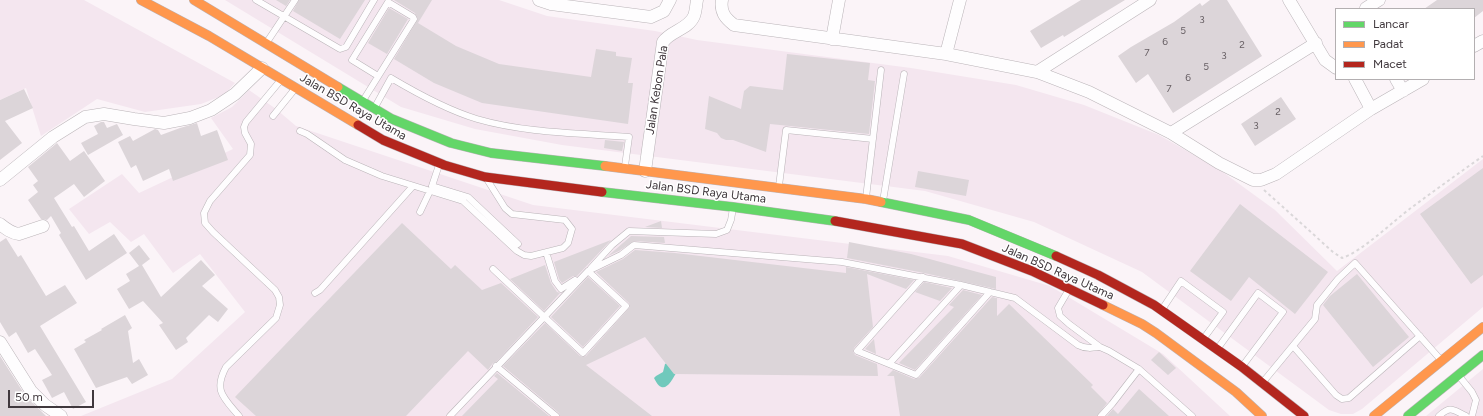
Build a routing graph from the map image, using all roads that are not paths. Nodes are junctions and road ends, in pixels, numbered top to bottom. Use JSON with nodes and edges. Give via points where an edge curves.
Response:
{"nodes":[{"id":1,"x":141,"y":0,"type":"edge"},
{"id":2,"x":194,"y":0,"type":"edge"},
{"id":3,"x":256,"y":0,"type":"edge"},
{"id":4,"x":295,"y":0,"type":"edge"},
{"id":5,"x":374,"y":0,"type":"edge"},
{"id":6,"x":539,"y":0,"type":"edge"},
{"id":7,"x":670,"y":0,"type":"edge"},
{"id":8,"x":697,"y":0,"type":"edge"},
{"id":9,"x":722,"y":0,"type":"edge"},
{"id":10,"x":839,"y":0,"type":"edge"},
{"id":11,"x":960,"y":0,"type":"edge"},
{"id":12,"x":1150,"y":0,"type":"edge"},
{"id":13,"x":1289,"y":0,"type":"edge"},
{"id":14,"x":1379,"y":0,"type":"edge"},
{"id":15,"x":1364,"y":6,"type":"edge"},
{"id":16,"x":284,"y":17,"type":"junction"},
{"id":17,"x":832,"y":39,"type":"junction"},
{"id":18,"x":1316,"y":43,"type":"junction"},
{"id":19,"x":266,"y":44,"type":"junction"},
{"id":20,"x":946,"y":54,"type":"junction"},
{"id":21,"x":1335,"y":67,"type":"edge"},
{"id":22,"x":262,"y":68,"type":"junction"},
{"id":23,"x":881,"y":70,"type":"dead end"},
{"id":24,"x":1037,"y":72,"type":"junction"},
{"id":25,"x":904,"y":74,"type":"dead end"},
{"id":26,"x":378,"y":76,"type":"junction"},
{"id":27,"x":282,"y":79,"type":"junction"},
{"id":28,"x":1356,"y":80,"type":"edge"},
{"id":29,"x":1397,"y":80,"type":"edge"},
{"id":30,"x":1420,"y":80,"type":"edge"},
{"id":31,"x":295,"y":89,"type":"junction"},
{"id":32,"x":1403,"y":91,"type":"junction"},
{"id":33,"x":362,"y":101,"type":"junction"},
{"id":34,"x":374,"y":108,"type":"junction"},
{"id":35,"x":1371,"y":109,"type":"junction"},
{"id":36,"x":273,"y":116,"type":"dead end"},
{"id":37,"x":300,"y":131,"type":"dead end"},
{"id":38,"x":1171,"y":133,"type":"junction"},
{"id":39,"x":873,"y":139,"type":"junction"},
{"id":40,"x":440,"y":164,"type":"junction"},
{"id":41,"x":556,"y":167,"type":"junction"},
{"id":42,"x":625,"y":169,"type":"junction"},
{"id":43,"x":645,"y":171,"type":"junction"},
{"id":44,"x":485,"y":176,"type":"junction"},
{"id":45,"x":0,"y":180,"type":"edge"},
{"id":46,"x":413,"y":186,"type":"junction"},
{"id":47,"x":555,"y":186,"type":"junction"},
{"id":48,"x":779,"y":188,"type":"junction"},
{"id":49,"x":430,"y":191,"type":"junction"},
{"id":50,"x":866,"y":199,"type":"junction"},
{"id":51,"x":883,"y":203,"type":"junction"},
{"id":52,"x":733,"y":207,"type":"junction"},
{"id":53,"x":420,"y":212,"type":"dead end"},
{"id":54,"x":0,"y":224,"type":"edge"},
{"id":55,"x":43,"y":226,"type":"dead end"},
{"id":56,"x":518,"y":244,"type":"dead end"},
{"id":57,"x":546,"y":252,"type":"junction"},
{"id":58,"x":493,"y":269,"type":"dead end"},
{"id":59,"x":588,"y":271,"type":"junction"},
{"id":60,"x":923,"y":277,"type":"junction"},
{"id":61,"x":961,"y":285,"type":"junction"},
{"id":62,"x":1069,"y":289,"type":"junction"},
{"id":63,"x":990,"y":292,"type":"junction"},
{"id":64,"x":315,"y":293,"type":"dead end"},
{"id":65,"x":1162,"y":310,"type":"junction"},
{"id":66,"x":544,"y":317,"type":"junction"},
{"id":67,"x":1483,"y":327,"type":"edge"},
{"id":68,"x":1420,"y":336,"type":"junction"},
{"id":69,"x":1203,"y":340,"type":"junction"},
{"id":70,"x":0,"y":342,"type":"edge"},
{"id":71,"x":1293,"y":346,"type":"junction"},
{"id":72,"x":1100,"y":347,"type":"junction"},
{"id":73,"x":1217,"y":349,"type":"junction"},
{"id":74,"x":1483,"y":355,"type":"edge"},
{"id":75,"x":1441,"y":361,"type":"junction"},
{"id":76,"x":889,"y":364,"type":"junction"},
{"id":77,"x":496,"y":366,"type":"junction"},
{"id":78,"x":1242,"y":367,"type":"junction"},
{"id":79,"x":1139,"y":369,"type":"junction"},
{"id":80,"x":1458,"y":375,"type":"junction"},
{"id":81,"x":1262,"y":383,"type":"junction"},
{"id":82,"x":61,"y":416,"type":"edge"},
{"id":83,"x":239,"y":416,"type":"edge"},
{"id":84,"x":450,"y":416,"type":"edge"},
{"id":85,"x":556,"y":416,"type":"edge"},
{"id":86,"x":1101,"y":416,"type":"edge"},
{"id":87,"x":1192,"y":416,"type":"edge"},
{"id":88,"x":1262,"y":416,"type":"edge"},
{"id":89,"x":1304,"y":416,"type":"edge"},
{"id":90,"x":1374,"y":416,"type":"edge"},
{"id":91,"x":1408,"y":416,"type":"edge"},
{"id":92,"x":1439,"y":416,"type":"edge"},
{"id":93,"x":1466,"y":416,"type":"edge"},
{"id":94,"x":1472,"y":416,"type":"edge"}],
"edges":[{"from":1,"to":22,"type":"main road","name":"Jalan BSD Raya Utama"},
{"from":2,"to":19,"type":"main road","name":"Jalan BSD Raya Utama"},
{"from":3,"to":16,"type":"lane"},
{"from":4,"to":16,"type":"lane"},
{"from":5,"to":16,"type":"lane","via":[[346,47],[340,49]]},
{"from":6,"to":7,"type":"street","via":[[551,4],[651,17],[664,11]]},
{"from":8,"to":43,"type":"street","name":"Jalan Kebon Pala","via":[[691,21],[666,37],[663,42]]},
{"from":9,"to":17,"type":"street","via":[[725,18],[734,25]]},
{"from":10,"to":17,"type":"street"},
{"from":11,"to":20,"type":"street"},
{"from":12,"to":24,"type":"street"},
{"from":13,"to":18,"type":"street"},
{"from":14,"to":15,"type":"street"},
{"from":16,"to":19,"type":"lane"},
{"from":17,"to":20,"type":"street"},
{"from":18,"to":21,"type":"street","via":[[1325,60]]},
{"from":18,"to":38,"type":"street"},
{"from":19,"to":33,"type":"main road","name":"Jalan BSD Raya Utama"},
{"from":20,"to":24,"type":"street"},
{"from":22,"to":27,"type":"main road","name":"Jalan BSD Raya Utama"},
{"from":22,"to":45,"type":"street","via":[[235,94],[211,110],[190,118],[164,122],[104,114],[85,117],[53,137]]},
{"from":23,"to":39,"type":"lane"},
{"from":24,"to":38,"type":"street","via":[[1089,92]]},
{"from":25,"to":51,"type":"lane"},
{"from":26,"to":26,"type":"lane","via":[[414,19],[388,2],[352,60]]},
{"from":26,"to":33,"type":"lane"},
{"from":27,"to":31,"type":"main road","name":"Jalan BSD Raya Utama"},
{"from":27,"to":83,"type":"lane","via":[[244,126],[251,144],[250,155],[210,202],[204,213],[205,223],[213,232],[275,290],[279,297],[280,305],[276,318],[222,374],[220,389],[223,397]]},
{"from":28,"to":35,"type":"street"},
{"from":29,"to":32,"type":"street"},
{"from":30,"to":32,"type":"street"},
{"from":31,"to":36,"type":"lane"},
{"from":31,"to":40,"type":"main road","name":"Jalan BSD Raya Utama","via":[[383,140]]},
{"from":32,"to":35,"type":"street"},
{"from":33,"to":34,"type":"main road","name":"Jalan BSD Raya Utama"},
{"from":34,"to":41,"type":"main road","name":"Jalan BSD Raya Utama","via":[[392,119],[451,143]]},
{"from":34,"to":42,"type":"lane","via":[[391,78],[424,97],[476,118],[512,127],[629,137]]},
{"from":35,"to":38,"type":"street","via":[[1276,174],[1261,180],[1253,180],[1219,163]]},
{"from":37,"to":46,"type":"lane","via":[[345,160]]},
{"from":39,"to":48,"type":"lane","via":[[786,130]]},
{"from":39,"to":50,"type":"lane"},
{"from":40,"to":44,"type":"main road","name":"Jalan BSD Raya Utama"},
{"from":40,"to":56,"type":"lane","via":[[432,186],[468,197]]},
{"from":41,"to":42,"type":"main road","name":"Jalan BSD Raya Utama"},
{"from":41,"to":47,"type":"main road"},
{"from":42,"to":43,"type":"main road","name":"Jalan BSD Raya Utama"},
{"from":43,"to":48,"type":"main road","name":"Jalan BSD Raya Utama"},
{"from":44,"to":47,"type":"main road","name":"Jalan BSD Raya Utama"},
{"from":44,"to":57,"type":"lane","via":[[505,208],[512,214],[564,220],[572,229],[568,243],[563,248]]},
{"from":46,"to":49,"type":"lane"},
{"from":46,"to":64,"type":"lane"},
{"from":47,"to":52,"type":"main road","name":"Jalan BSD Raya Utama"},
{"from":48,"to":50,"type":"main road","name":"Jalan BSD Raya Utama"},
{"from":49,"to":53,"type":"lane"},
{"from":49,"to":57,"type":"lane","via":[[463,201],[524,255]]},
{"from":50,"to":51,"type":"main road","name":"Jalan BSD Raya Utama"},
{"from":51,"to":65,"type":"main road","name":"Jalan BSD Raya Utama","via":[[968,220],[1040,248],[1098,275]]},
{"from":52,"to":59,"type":"lane","via":[[727,230],[716,234],[629,231]]},
{"from":52,"to":62,"type":"main road","name":"Jalan BSD Raya Utama","via":[[861,225],[962,244],[1032,271]]},
{"from":54,"to":55,"type":"street","via":[[13,233],[20,234]]},
{"from":57,"to":59,"type":"lane","via":[[554,281],[561,289]]},
{"from":58,"to":66,"type":"lane"},
{"from":59,"to":60,"type":"lane","via":[[621,255],[634,245],[842,262]]},
{"from":59,"to":66,"type":"lane"},
{"from":59,"to":66,"type":"lane","via":[[626,306],[583,352]]},
{"from":60,"to":61,"type":"lane"},
{"from":60,"to":76,"type":"lane","via":[[857,352]]},
{"from":61,"to":63,"type":"lane"},
{"from":61,"to":76,"type":"lane"},
{"from":62,"to":72,"type":"lane","via":[[1058,308],[1060,316]]},
{"from":62,"to":88,"type":"main road","name":"Jalan BSD Raya Utama","via":[[1156,332],[1236,392]]},
{"from":63,"to":72,"type":"lane","via":[[1015,298],[1083,348]]},
{"from":63,"to":76,"type":"lane","via":[[916,375]]},
{"from":65,"to":69,"type":"main road","name":"Jalan BSD Raya Utama"},
{"from":65,"to":69,"type":"lane","via":[[1181,281],[1223,312]]},
{"from":66,"to":77,"type":"lane"},
{"from":67,"to":75,"type":"main road"},
{"from":68,"to":71,"type":"lane","via":[[1349,398],[1342,399]]},
{"from":68,"to":71,"type":"lane","via":[[1355,264],[1338,279],[1317,305],[1315,319]]},
{"from":68,"to":75,"type":"lane"},
{"from":69,"to":73,"type":"main road","name":"Jalan BSD Raya Utama"},
{"from":70,"to":82,"type":"street","via":[[31,391]]},
{"from":71,"to":81,"type":"lane"},
{"from":72,"to":79,"type":"lane"},
{"from":73,"to":78,"type":"main road","name":"Jalan BSD Raya Utama"},
{"from":73,"to":78,"type":"lane","via":[[1258,293],[1283,312]]},
{"from":74,"to":80,"type":"main road"},
{"from":75,"to":90,"type":"main road"},
{"from":77,"to":84,"type":"lane"},
{"from":77,"to":85,"type":"lane"},
{"from":78,"to":81,"type":"main road","name":"Jalan BSD Raya Utama"},
{"from":79,"to":86,"type":"lane"},
{"from":79,"to":87,"type":"lane"},
{"from":80,"to":91,"type":"main road"},
{"from":80,"to":94,"type":"lane","via":[[1476,400]]},
{"from":81,"to":89,"type":"main road","name":"Jalan BSD Raya Utama"},
{"from":92,"to":93,"type":"lane","via":[[1447,409]]}]}
